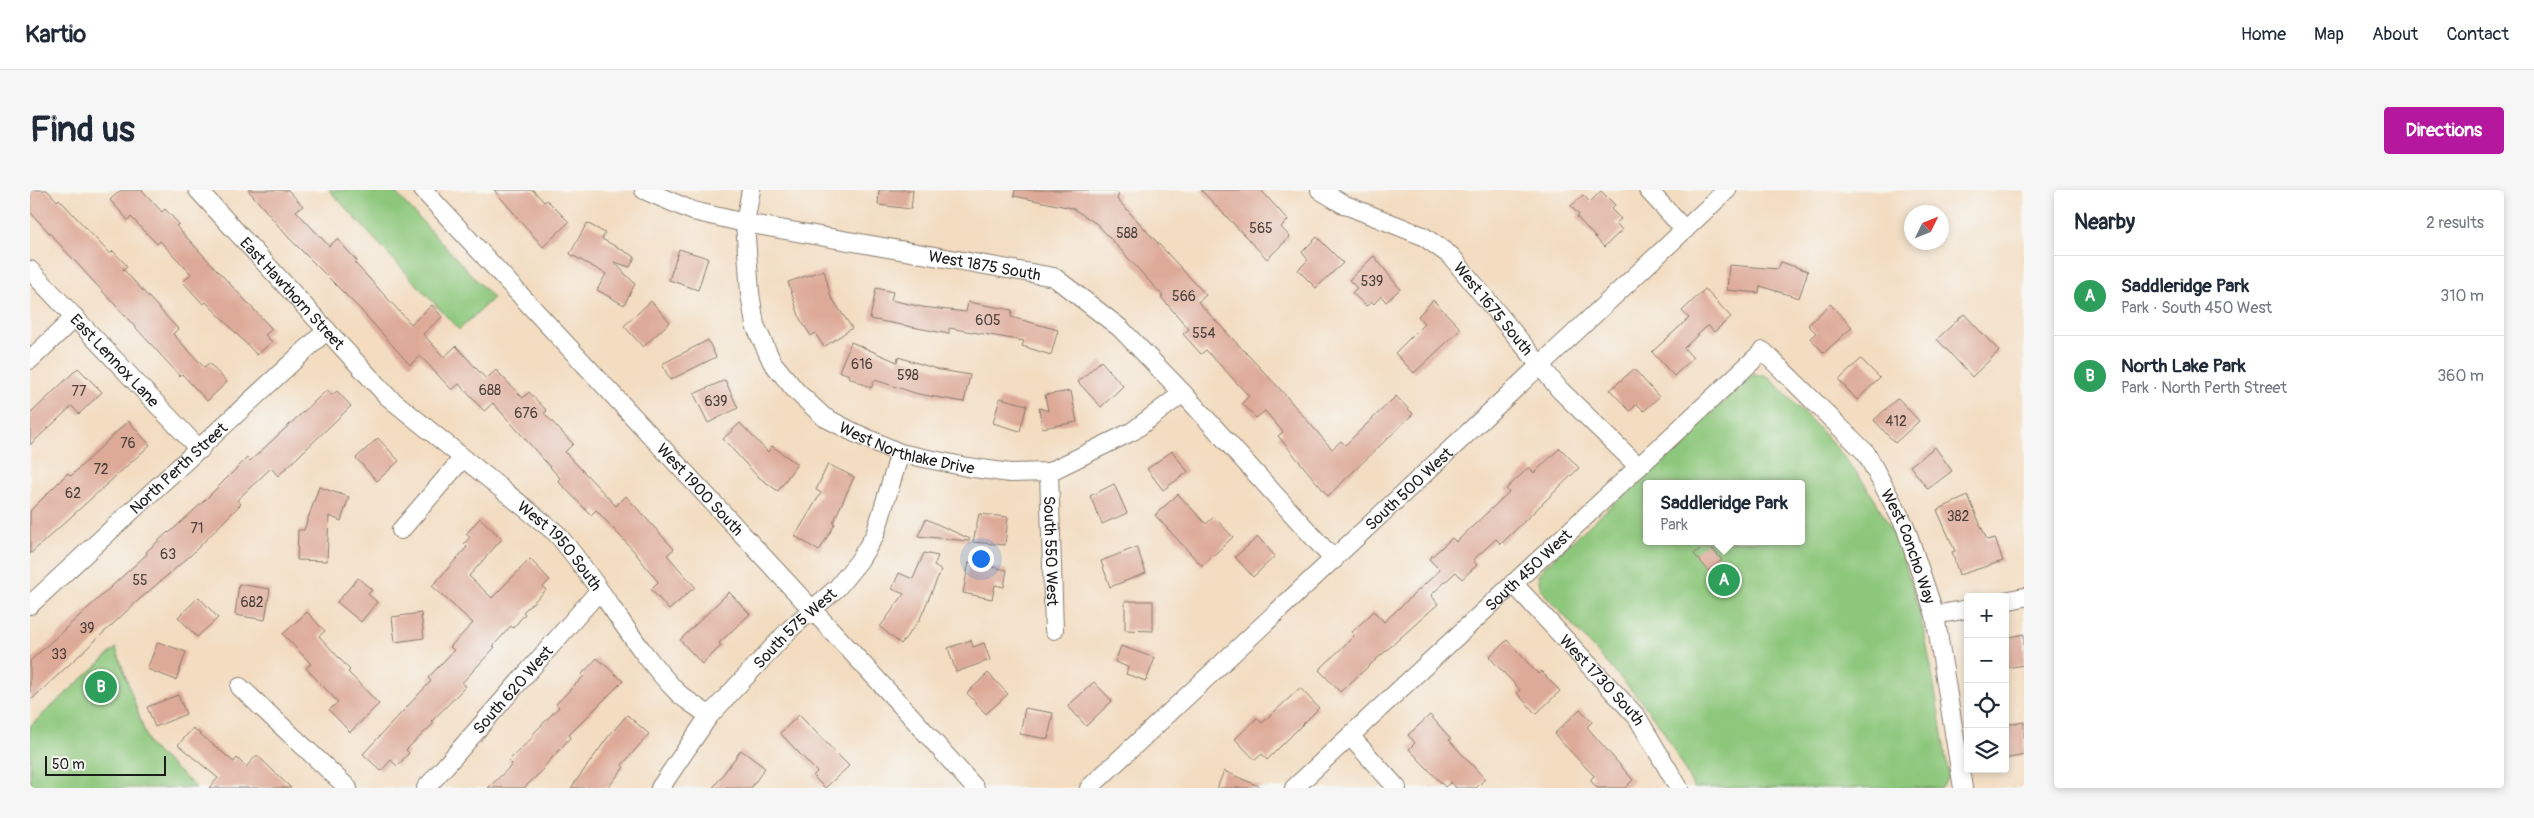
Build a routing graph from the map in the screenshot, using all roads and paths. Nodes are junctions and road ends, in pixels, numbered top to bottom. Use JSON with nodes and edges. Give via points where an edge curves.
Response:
{"nodes":[{"id":1,"x":198,"y":190,"type":"edge"},
{"id":2,"x":423,"y":190,"type":"edge"},
{"id":3,"x":644,"y":190,"type":"edge"},
{"id":4,"x":751,"y":190,"type":"edge"},
{"id":5,"x":1320,"y":190,"type":"edge"},
{"id":6,"x":1648,"y":190,"type":"edge"},
{"id":7,"x":1727,"y":190,"type":"edge"},
{"id":8,"x":745,"y":223,"type":"junction"},
{"id":9,"x":1685,"y":230,"type":"junction"},
{"id":10,"x":30,"y":270,"type":"edge"},
{"id":11,"x":74,"y":317,"type":"junction"},
{"id":12,"x":327,"y":330,"type":"junction"},
{"id":13,"x":1762,"y":351,"type":"joint"},
{"id":14,"x":30,"y":360,"type":"edge"},
{"id":15,"x":1540,"y":366,"type":"junction"},
{"id":16,"x":1183,"y":393,"type":"junction"},
{"id":17,"x":387,"y":396,"type":"joint"},
{"id":18,"x":200,"y":450,"type":"junction"},
{"id":19,"x":900,"y":453,"type":"junction"},
{"id":20,"x":463,"y":458,"type":"junction"},
{"id":21,"x":1639,"y":467,"type":"junction"},
{"id":22,"x":1049,"y":472,"type":"junction"},
{"id":23,"x":401,"y":530,"type":"dead end"},
{"id":24,"x":1334,"y":560,"type":"junction"},
{"id":25,"x":1514,"y":583,"type":"junction"},
{"id":26,"x":599,"y":591,"type":"junction"},
{"id":27,"x":2024,"y":597,"type":"edge"},
{"id":28,"x":2009,"y":600,"type":"edge"},
{"id":29,"x":30,"y":605,"type":"edge"},
{"id":30,"x":810,"y":609,"type":"junction"},
{"id":31,"x":1964,"y":610,"type":"edge"},
{"id":32,"x":1935,"y":615,"type":"junction"},
{"id":33,"x":1054,"y":630,"type":"dead end"},
{"id":34,"x":240,"y":687,"type":"dead end"},
{"id":35,"x":709,"y":716,"type":"junction"},
{"id":36,"x":1350,"y":736,"type":"junction"},
{"id":37,"x":348,"y":788,"type":"edge"},
{"id":38,"x":426,"y":788,"type":"edge"},
{"id":39,"x":660,"y":788,"type":"edge"},
{"id":40,"x":975,"y":788,"type":"edge"},
{"id":41,"x":1088,"y":788,"type":"edge"},
{"id":42,"x":1294,"y":788,"type":"edge"},
{"id":43,"x":1397,"y":788,"type":"edge"},
{"id":44,"x":1679,"y":788,"type":"edge"},
{"id":45,"x":1963,"y":788,"type":"edge"}],
"edges":[{"from":1,"to":12,"type":"street","name":"East Hawthorn Street"},
{"from":2,"to":30,"type":"street","name":"West 1900 South"},
{"from":3,"to":8,"type":"street","name":"West 1875 South","via":[[693,211]]},
{"from":4,"to":8,"type":"street"},
{"from":5,"to":15,"type":"street","name":"West 1675 South","via":[[1343,204],[1422,236],[1451,256]]},
{"from":6,"to":9,"type":"street"},
{"from":7,"to":9,"type":"street","name":"South 500 West"},
{"from":8,"to":16,"type":"street","name":"West 1875 South","via":[[1054,278],[1120,328]]},
{"from":8,"to":19,"type":"street","name":"West Northlake Drive","via":[[750,293],[756,325],[772,362],[824,417]]},
{"from":9,"to":15,"type":"street","name":"South 500 West"},
{"from":10,"to":11,"type":"street","name":"East Lennox Lane"},
{"from":11,"to":14,"type":"street"},
{"from":11,"to":18,"type":"street","name":"East Lennox Lane"},
{"from":12,"to":17,"type":"street","name":"East Hawthorn Street"},
{"from":12,"to":18,"type":"street","name":"North Perth Street"},
{"from":13,"to":21,"type":"street","name":"South 450 West"},
{"from":13,"to":32,"type":"street","name":"West Concho Way","via":[[1866,454],[1905,526]]},
{"from":15,"to":21,"type":"street","name":"West 1675 South","via":[[1560,390]]},
{"from":15,"to":24,"type":"street","name":"South 500 West"},
{"from":16,"to":22,"type":"street","name":"West Northlake Drive","via":[[1133,431]]},
{"from":16,"to":24,"type":"street","name":"West 1875 South"},
{"from":17,"to":20,"type":"street","name":"West 1950 South"},
{"from":18,"to":29,"type":"street","name":"North Perth Street"},
{"from":19,"to":22,"type":"street","name":"West Northlake Drive","via":[[1002,472]]},
{"from":19,"to":30,"type":"street","name":"South 575 West","via":[[875,535],[837,588]]},
{"from":20,"to":23,"type":"street"},
{"from":20,"to":26,"type":"street","name":"West 1950 South","via":[[556,533],[578,558]]},
{"from":21,"to":25,"type":"street","name":"South 450 West"},
{"from":22,"to":33,"type":"street","name":"South 550 West"},
{"from":24,"to":41,"type":"street","name":"South 500 West"},
{"from":25,"to":36,"type":"street","name":"South 450 West"},
{"from":25,"to":44,"type":"street","name":"West 1730 South","via":[[1637,717]]},
{"from":26,"to":35,"type":"street","name":"West 1950 South","via":[[679,694]]},
{"from":26,"to":38,"type":"street","name":"South 620 West"},
{"from":27,"to":28,"type":"street"},
{"from":30,"to":35,"type":"street","name":"South 575 West"},
{"from":30,"to":40,"type":"street","name":"West 1900 South"},
{"from":31,"to":32,"type":"street"},
{"from":32,"to":45,"type":"street","name":"West Concho Way"},
{"from":34,"to":37,"type":"street"},
{"from":35,"to":39,"type":"street","name":"South 575 West"},
{"from":36,"to":42,"type":"street","name":"South 450 West"},
{"from":36,"to":43,"type":"street"}]}
